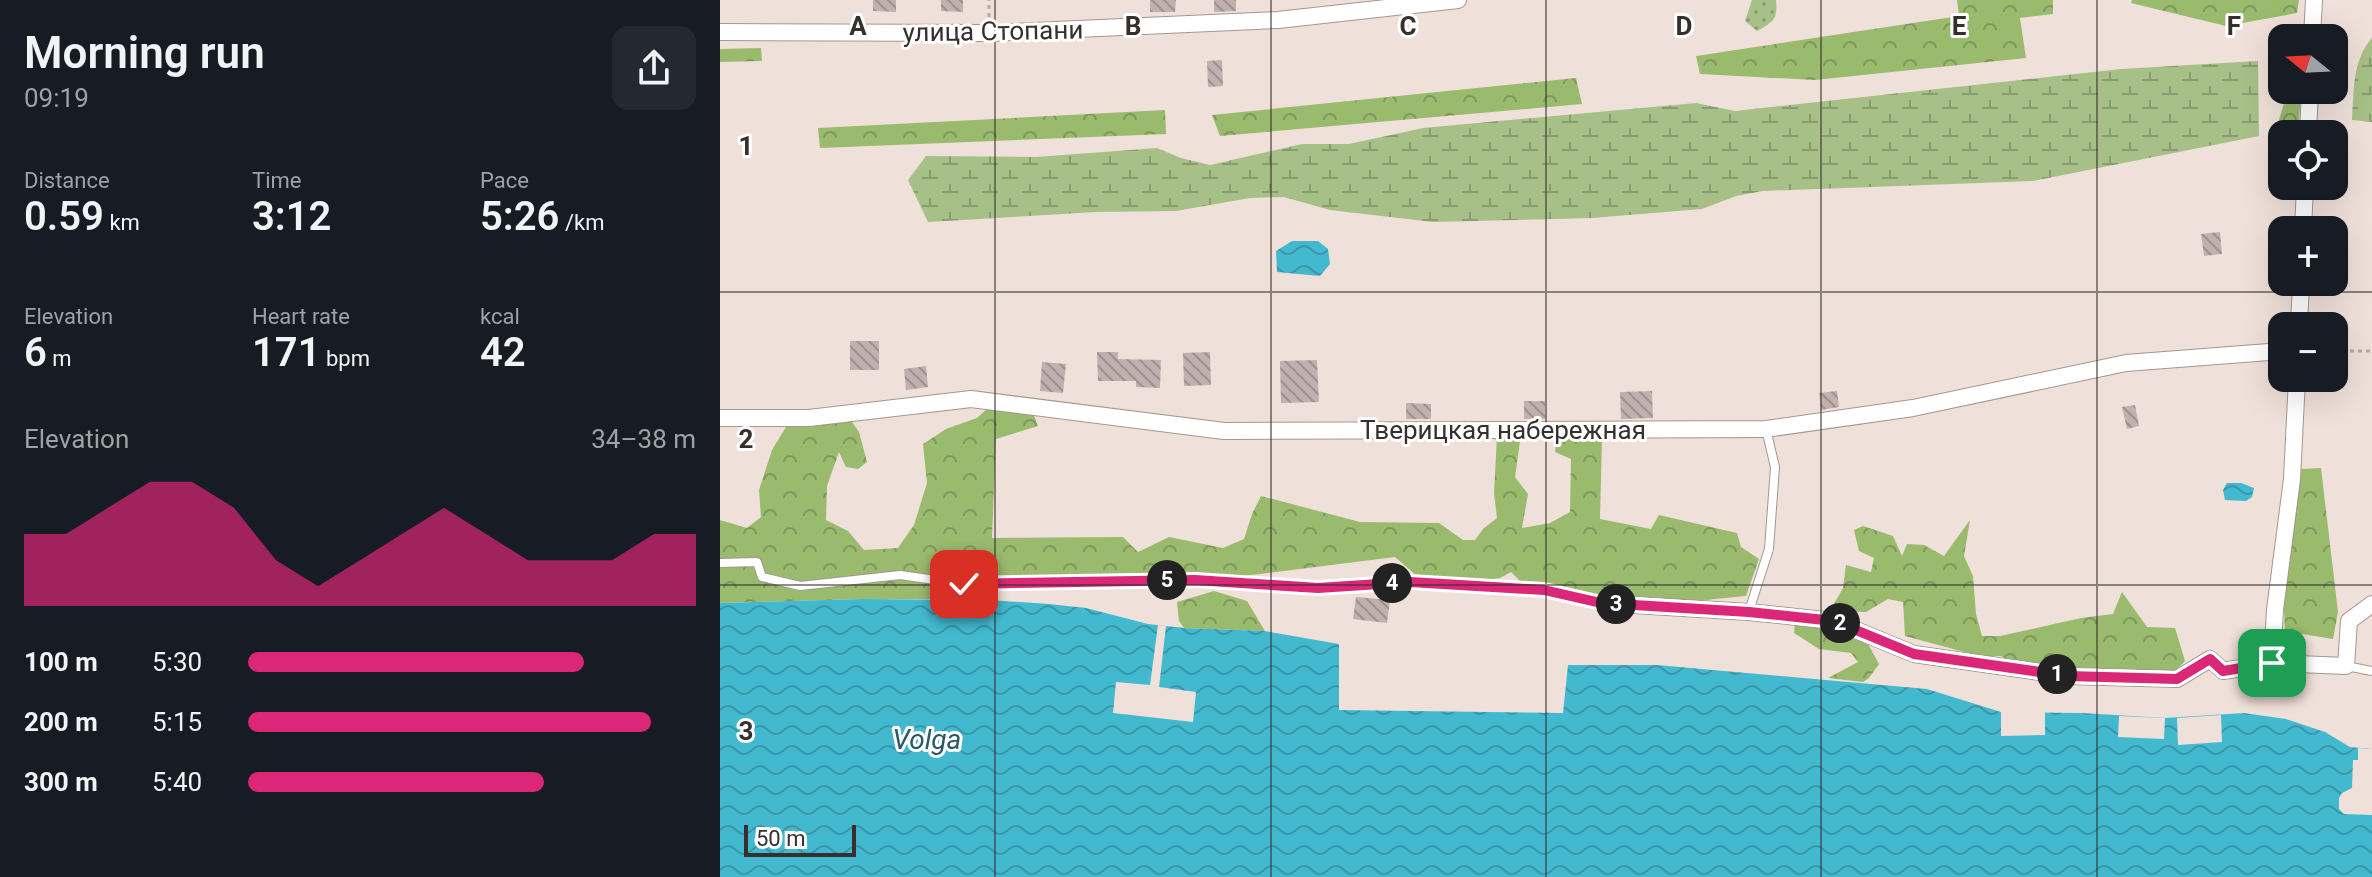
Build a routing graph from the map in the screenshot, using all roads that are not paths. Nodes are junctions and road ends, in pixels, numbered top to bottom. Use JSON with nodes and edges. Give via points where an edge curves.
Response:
{"nodes":[{"id":1,"x":1458,"y":0,"type":"edge"},
{"id":2,"x":2314,"y":0,"type":"edge"},
{"id":3,"x":2313,"y":24,"type":"edge"},
{"id":4,"x":720,"y":32,"type":"edge"},
{"id":5,"x":2268,"y":352,"type":"edge"},
{"id":6,"x":2296,"y":392,"type":"edge"},
{"id":7,"x":720,"y":418,"type":"edge"},
{"id":8,"x":1766,"y":429,"type":"junction"},
{"id":9,"x":720,"y":563,"type":"edge"},
{"id":10,"x":1601,"y":603,"type":"joint"},
{"id":11,"x":2372,"y":604,"type":"edge"},
{"id":12,"x":1749,"y":612,"type":"junction"},
{"id":13,"x":2272,"y":663,"type":"junction"},
{"id":14,"x":2346,"y":666,"type":"junction"},
{"id":15,"x":2372,"y":671,"type":"edge"}],
"edges":[{"from":1,"to":4,"type":"street","name":"улица Стопани","via":[[1202,24],[988,33]]},
{"from":2,"to":3,"type":"street"},
{"from":5,"to":8,"type":"street","name":"Тверицкая набережная","via":[[2126,363],[1913,408]]},
{"from":6,"to":13,"type":"street"},
{"from":7,"to":8,"type":"street","name":"Тверицкая набережная","via":[[809,418],[971,399],[1224,431]]},
{"from":8,"to":12,"type":"lane","via":[[1775,467],[1769,549]]},
{"from":9,"to":10,"type":"lane","via":[[757,562],[762,577],[800,586],[900,575],[964,584],[1195,580],[1318,588],[1410,582],[1544,590]]},
{"from":10,"to":12,"type":"street"},
{"from":11,"to":14,"type":"street","via":[[2349,621]]},
{"from":12,"to":13,"type":"street","via":[[1834,621],[1914,654],[2068,676],[2177,679],[2210,659],[2223,671]]},
{"from":13,"to":14,"type":"street"},
{"from":14,"to":15,"type":"lane"}]}
